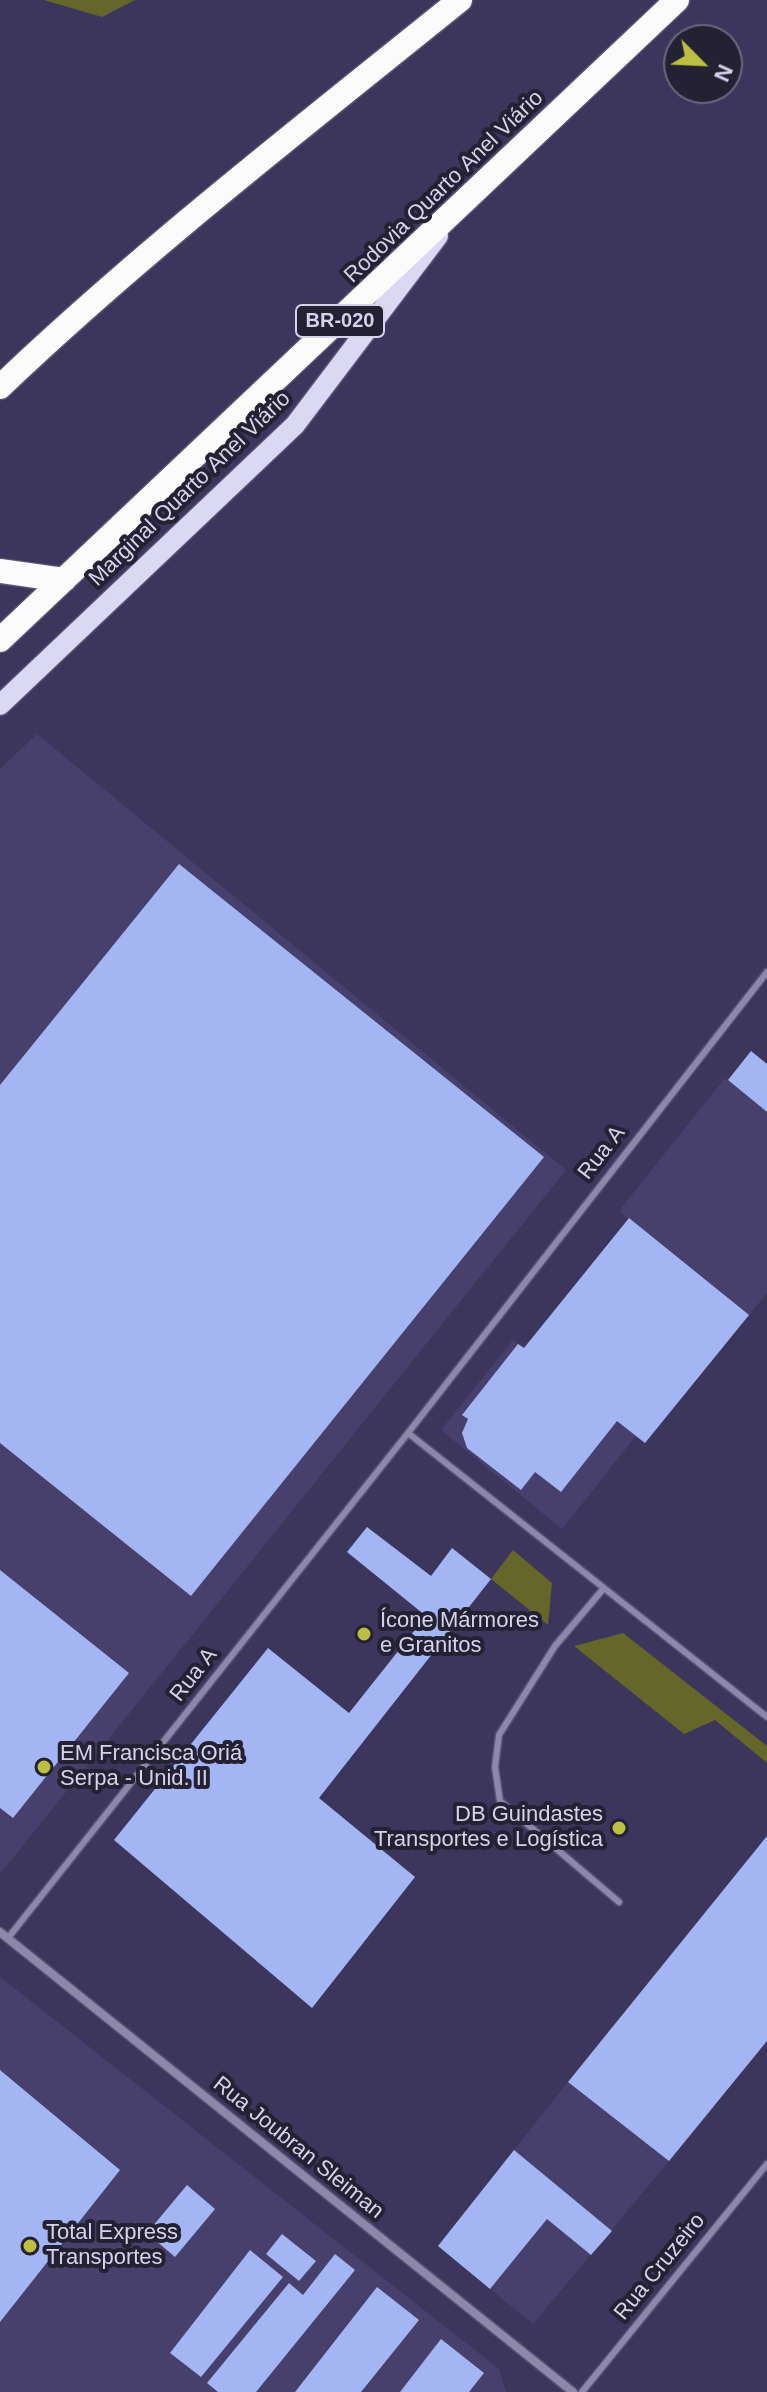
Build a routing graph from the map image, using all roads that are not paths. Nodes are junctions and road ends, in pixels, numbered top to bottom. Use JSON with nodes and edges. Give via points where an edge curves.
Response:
{"nodes":[{"id":1,"x":460,"y":0,"type":"edge"},
{"id":2,"x":677,"y":0,"type":"edge"},
{"id":3,"x":453,"y":215,"type":"junction"},
{"id":4,"x":0,"y":387,"type":"edge"},
{"id":5,"x":0,"y":571,"type":"edge"},
{"id":6,"x":64,"y":580,"type":"junction"},
{"id":7,"x":0,"y":640,"type":"edge"},
{"id":8,"x":0,"y":705,"type":"edge"},
{"id":9,"x":767,"y":972,"type":"edge"},
{"id":10,"x":408,"y":1433,"type":"junction"},
{"id":11,"x":604,"y":1588,"type":"junction"},
{"id":12,"x":767,"y":1717,"type":"edge"},
{"id":13,"x":619,"y":1902,"type":"dead end"},
{"id":14,"x":4,"y":1935,"type":"edge"},
{"id":15,"x":767,"y":2164,"type":"edge"},
{"id":16,"x":573,"y":2392,"type":"edge"},
{"id":17,"x":582,"y":2392,"type":"edge"}],
"edges":[{"from":1,"to":4,"type":"highway","via":[[200,210]]},
{"from":2,"to":3,"type":"highway","name":"Rodovia Quarto Anel Viário","number":"BR-020"},
{"from":3,"to":6,"type":"highway","name":"Rodovia Quarto Anel Viário","number":"BR-020"},
{"from":3,"to":8,"type":"main road","name":"Marginal Quarto Anel Viário","number":"BR-020","via":[[295,425]]},
{"from":5,"to":6,"type":"highway"},
{"from":6,"to":7,"type":"highway","name":"Rodovia Quarto Anel Viário","number":"BR-020"},
{"from":9,"to":10,"type":"lane","name":"Rua A"},
{"from":10,"to":11,"type":"lane"},
{"from":10,"to":14,"type":"lane","name":"Rua A"},
{"from":11,"to":12,"type":"lane"},
{"from":11,"to":13,"type":"lane","via":[[555,1646],[499,1735],[495,1767],[500,1801]]},
{"from":14,"to":16,"type":"street","name":"Rua Joubran Sleiman"},
{"from":15,"to":17,"type":"lane","name":"Rua Cruzeiro"}]}
